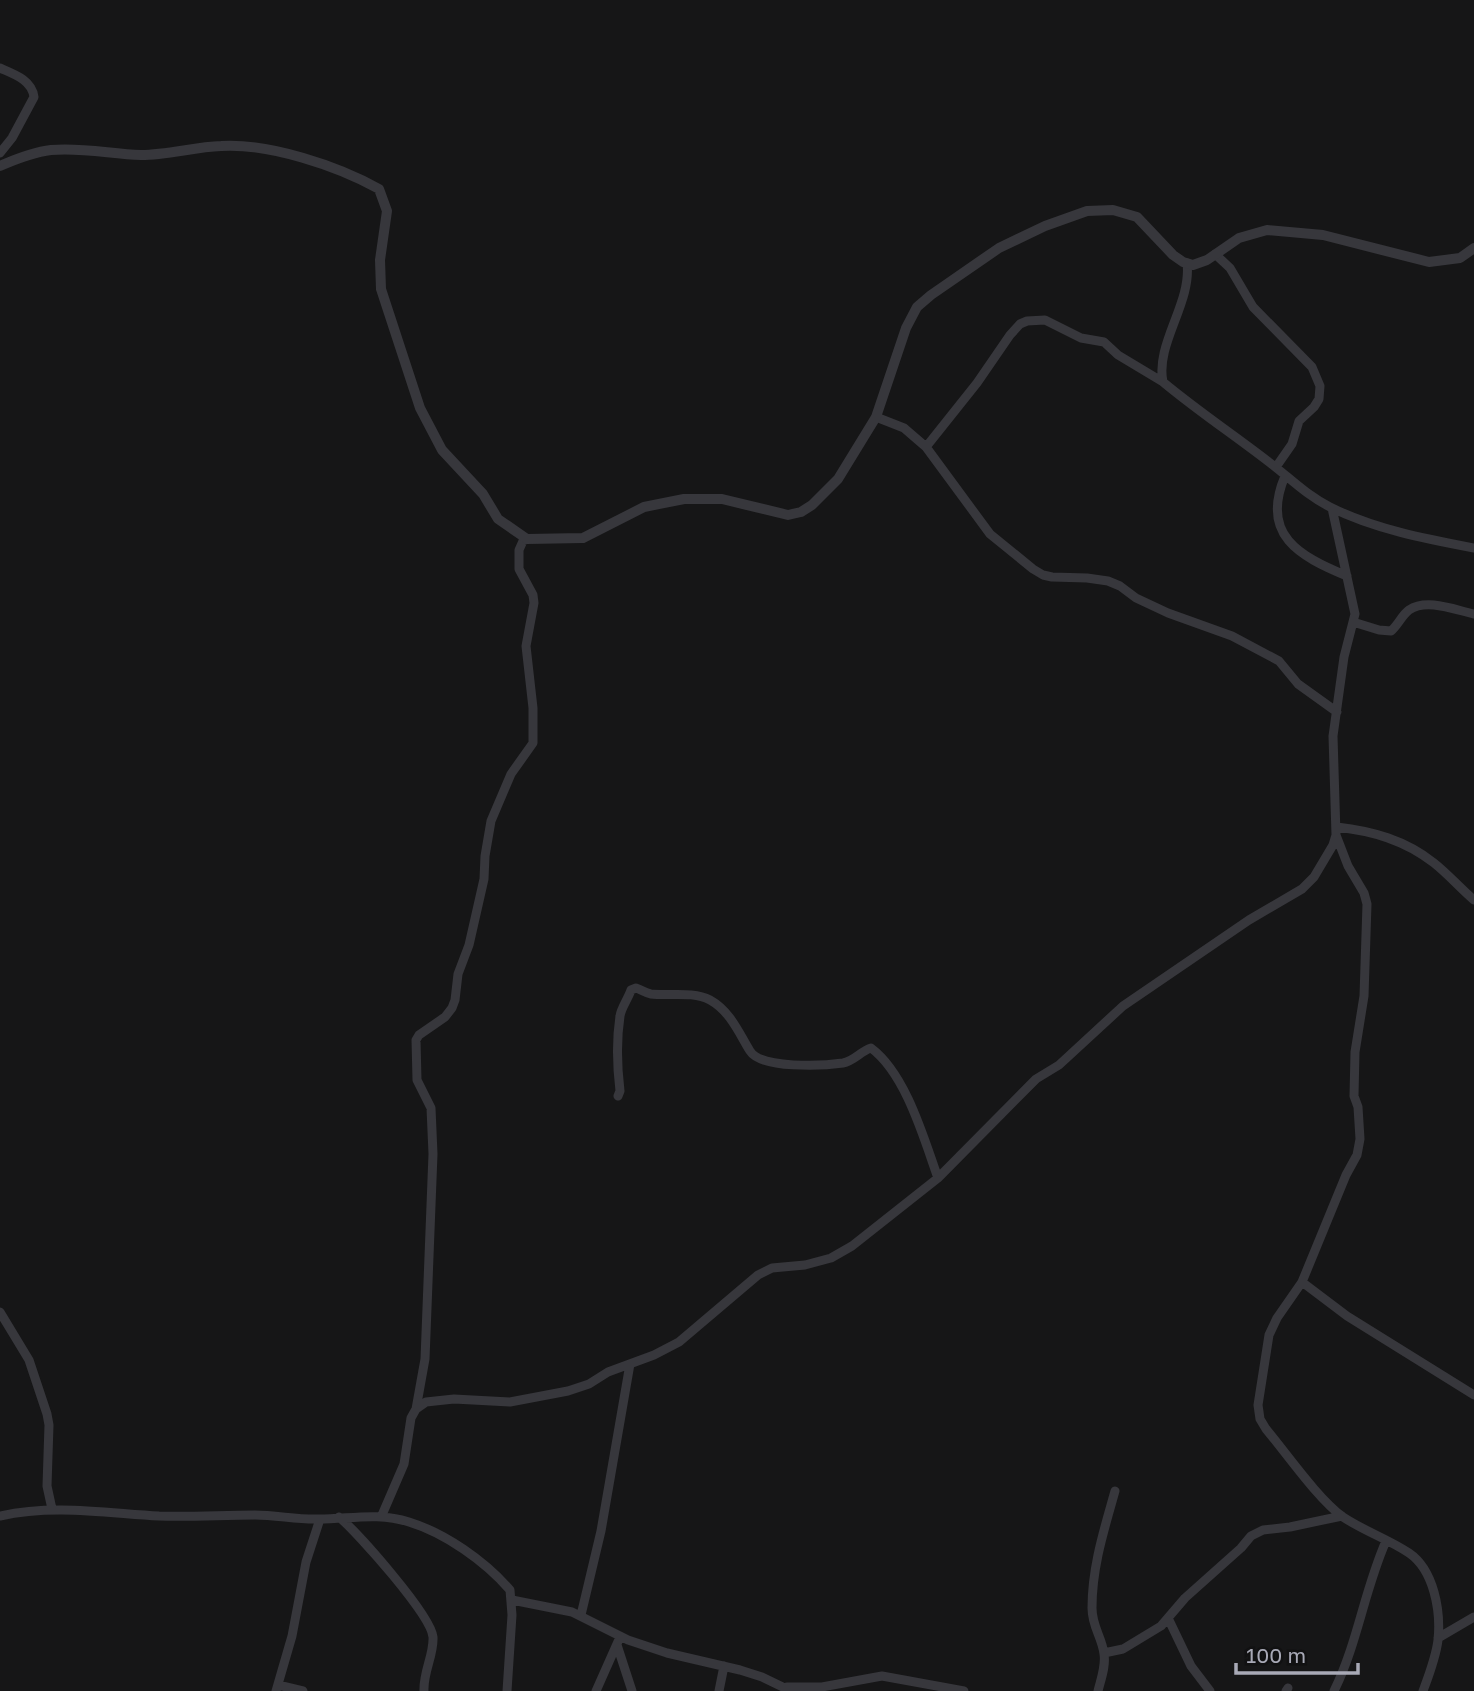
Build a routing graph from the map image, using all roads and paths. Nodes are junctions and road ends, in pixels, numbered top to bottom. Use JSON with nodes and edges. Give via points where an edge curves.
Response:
{"nodes":[{"id":1,"x":0,"y":68,"type":"edge"},
{"id":2,"x":0,"y":153,"type":"edge"},
{"id":3,"x":0,"y":166,"type":"edge"},
{"id":4,"x":1474,"y":248,"type":"edge"},
{"id":5,"x":1216,"y":254,"type":"junction"},
{"id":6,"x":1187,"y":263,"type":"junction"},
{"id":7,"x":1163,"y":382,"type":"junction"},
{"id":8,"x":876,"y":417,"type":"junction"},
{"id":9,"x":926,"y":447,"type":"junction"},
{"id":10,"x":1276,"y":467,"type":"junction"},
{"id":11,"x":1285,"y":476,"type":"junction"},
{"id":12,"x":1332,"y":508,"type":"junction"},
{"id":13,"x":527,"y":539,"type":"junction"},
{"id":14,"x":1474,"y":548,"type":"edge"},
{"id":15,"x":1347,"y":576,"type":"junction"},
{"id":16,"x":1474,"y":614,"type":"edge"},
{"id":17,"x":1353,"y":622,"type":"junction"},
{"id":18,"x":1337,"y":712,"type":"junction"},
{"id":19,"x":1336,"y":831,"type":"junction"},
{"id":20,"x":1474,"y":900,"type":"edge"},
{"id":21,"x":618,"y":1096,"type":"dead end"},
{"id":22,"x":938,"y":1178,"type":"junction"},
{"id":23,"x":1302,"y":1283,"type":"junction"},
{"id":24,"x":0,"y":1312,"type":"edge"},
{"id":25,"x":630,"y":1363,"type":"junction"},
{"id":26,"x":1474,"y":1395,"type":"edge"},
{"id":27,"x":416,"y":1409,"type":"junction"},
{"id":28,"x":1115,"y":1492,"type":"dead end"},
{"id":29,"x":52,"y":1509,"type":"junction"},
{"id":30,"x":382,"y":1515,"type":"junction"},
{"id":31,"x":0,"y":1516,"type":"edge"},
{"id":32,"x":1342,"y":1516,"type":"junction"},
{"id":33,"x":339,"y":1517,"type":"junction"},
{"id":34,"x":320,"y":1519,"type":"junction"},
{"id":35,"x":1386,"y":1541,"type":"junction"},
{"id":36,"x":512,"y":1600,"type":"junction"},
{"id":37,"x":581,"y":1615,"type":"junction"},
{"id":38,"x":1474,"y":1617,"type":"edge"},
{"id":39,"x":1168,"y":1618,"type":"junction"},
{"id":40,"x":1438,"y":1638,"type":"junction"},
{"id":41,"x":619,"y":1641,"type":"junction"},
{"id":42,"x":1104,"y":1653,"type":"junction"},
{"id":43,"x":724,"y":1666,"type":"junction"},
{"id":44,"x":277,"y":1688,"type":"edge"},
{"id":45,"x":789,"y":1689,"type":"edge"},
{"id":46,"x":303,"y":1691,"type":"edge"},
{"id":47,"x":424,"y":1691,"type":"edge"},
{"id":48,"x":508,"y":1691,"type":"edge"},
{"id":49,"x":596,"y":1691,"type":"edge"},
{"id":50,"x":632,"y":1691,"type":"edge"},
{"id":51,"x":719,"y":1691,"type":"edge"},
{"id":52,"x":964,"y":1691,"type":"edge"},
{"id":53,"x":1098,"y":1691,"type":"edge"},
{"id":54,"x":1210,"y":1691,"type":"edge"},
{"id":55,"x":1334,"y":1691,"type":"edge"},
{"id":56,"x":1423,"y":1691,"type":"edge"}],
"edges":[{"from":1,"to":2,"type":"street","via":[[27,82],[34,97]]},
{"from":3,"to":13,"type":"street","via":[[49,150],[145,155],[252,146],[354,176],[379,189],[387,211],[381,289],[420,408],[442,450],[483,494],[498,519]]},
{"from":4,"to":5,"type":"street","via":[[1460,258],[1429,262],[1323,235],[1267,230],[1239,238]]},
{"from":5,"to":6,"type":"street","via":[[1193,265]]},
{"from":5,"to":10,"type":"street","via":[[1253,307],[1312,367],[1321,386],[1319,399],[1299,421],[1292,444]]},
{"from":6,"to":7,"type":"street","via":[[1189,276],[1164,359]]},
{"from":6,"to":8,"type":"street","via":[[1173,255],[1137,216],[1113,210],[1074,215],[999,248],[917,307]]},
{"from":7,"to":9,"type":"street","via":[[1104,342],[1081,338],[1045,320],[1027,321],[1010,335]]},
{"from":7,"to":10,"type":"street"},
{"from":8,"to":9,"type":"street","via":[[904,428]]},
{"from":8,"to":13,"type":"street","via":[[838,479],[801,512],[789,515],[722,499],[684,499],[644,507],[583,538]]},
{"from":9,"to":18,"type":"street","via":[[990,534],[1033,569],[1052,577],[1108,581],[1168,613],[1232,636],[1279,661],[1298,684]]},
{"from":10,"to":11,"type":"street"},
{"from":11,"to":12,"type":"street"},
{"from":11,"to":15,"type":"street","via":[[1276,509],[1294,550]]},
{"from":12,"to":14,"type":"street","via":[[1379,526]]},
{"from":12,"to":15,"type":"street"},
{"from":13,"to":27,"type":"street","via":[[519,550],[519,569],[534,603],[526,646],[533,743],[511,774],[491,821],[484,879],[452,1009],[416,1041],[417,1080],[431,1108],[433,1154],[425,1359]]},
{"from":15,"to":17,"type":"street"},
{"from":16,"to":17,"type":"street","via":[[1418,606],[1385,632]]},
{"from":17,"to":18,"type":"street"},
{"from":18,"to":19,"type":"street","via":[[1332,775]]},
{"from":19,"to":20,"type":"street","via":[[1382,835],[1413,849]]},
{"from":19,"to":22,"type":"street","via":[[1324,861],[1302,889],[1123,1006],[1059,1065],[1036,1079]]},
{"from":19,"to":23,"type":"street","via":[[1367,904],[1364,996],[1355,1052],[1354,1096],[1360,1139]]},
{"from":21,"to":22,"type":"street","via":[[620,1015],[631,990],[708,998],[738,1028],[751,1054],[763,1061],[842,1063],[872,1048],[903,1089]]},
{"from":22,"to":25,"type":"street","via":[[852,1246],[831,1258],[772,1268],[758,1275],[679,1342]]},
{"from":23,"to":26,"type":"street"},
{"from":23,"to":32,"type":"street","via":[[1269,1335],[1259,1394],[1260,1419]]},
{"from":24,"to":29,"type":"street","via":[[29,1360],[47,1414],[47,1486]]},
{"from":25,"to":27,"type":"street","via":[[589,1384],[548,1395],[510,1402],[434,1400]]},
{"from":25,"to":37,"type":"street","via":[[601,1531]]},
{"from":27,"to":30,"type":"street","via":[[404,1464]]},
{"from":28,"to":42,"type":"street","via":[[1095,1564],[1092,1594],[1092,1622]]},
{"from":29,"to":31,"type":"street"},
{"from":29,"to":34,"type":"street"},
{"from":30,"to":33,"type":"street"},
{"from":30,"to":36,"type":"street","via":[[408,1521],[446,1539],[502,1581]]},
{"from":32,"to":35,"type":"street"},
{"from":32,"to":39,"type":"street","via":[[1251,1536]]},
{"from":33,"to":34,"type":"street"},
{"from":33,"to":47,"type":"street","via":[[410,1596],[430,1628],[433,1640]]},
{"from":34,"to":44,"type":"street"},
{"from":35,"to":40,"type":"street","via":[[1409,1552],[1428,1575],[1435,1592]]},
{"from":35,"to":55,"type":"street","via":[[1371,1577],[1351,1654]]},
{"from":36,"to":37,"type":"street"},
{"from":36,"to":48,"type":"street"},
{"from":37,"to":41,"type":"street"},
{"from":38,"to":40,"type":"street"},
{"from":39,"to":42,"type":"street","via":[[1149,1635]]},
{"from":39,"to":54,"type":"street","via":[[1191,1666]]},
{"from":40,"to":56,"type":"street"},
{"from":41,"to":43,"type":"street"},
{"from":41,"to":49,"type":"street"},
{"from":41,"to":50,"type":"street"},
{"from":42,"to":53,"type":"street"},
{"from":43,"to":45,"type":"street"},
{"from":43,"to":51,"type":"street"},
{"from":44,"to":46,"type":"street"},
{"from":45,"to":52,"type":"street","via":[[882,1676]]}]}
